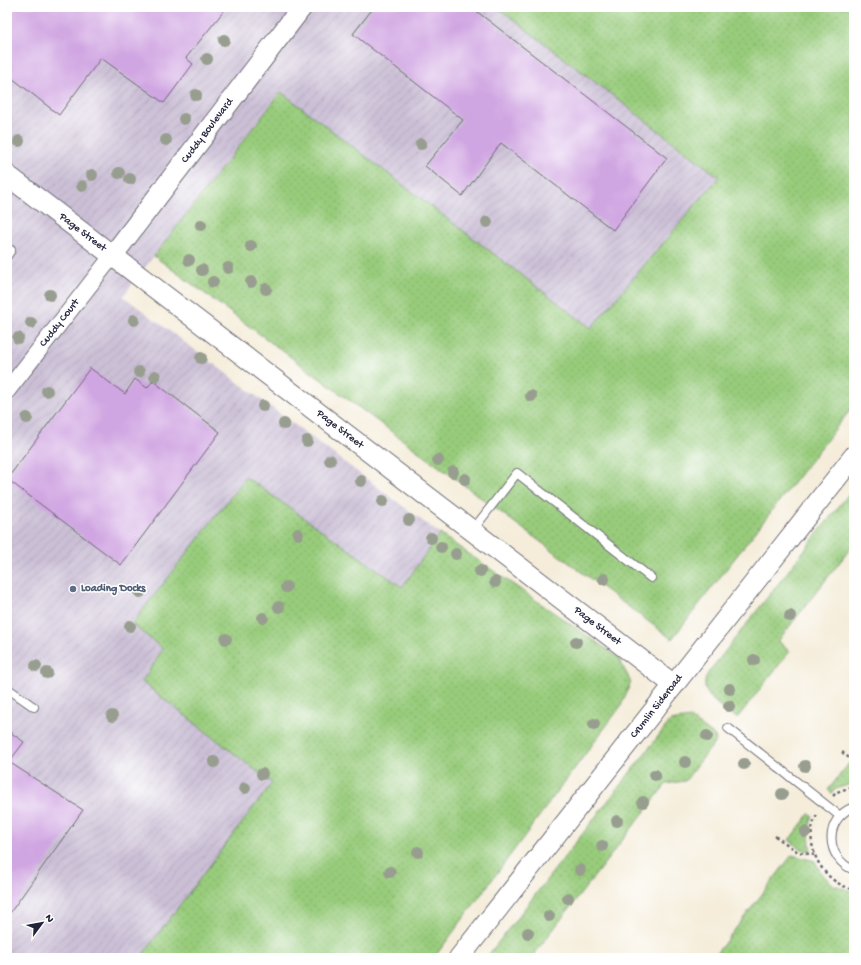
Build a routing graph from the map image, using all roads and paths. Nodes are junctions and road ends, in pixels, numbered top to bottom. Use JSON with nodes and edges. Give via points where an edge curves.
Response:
{"nodes":[{"id":1,"x":302,"y":7,"type":"edge"},
{"id":2,"x":7,"y":175,"type":"edge"},
{"id":3,"x":113,"y":255,"type":"junction"},
{"id":4,"x":7,"y":391,"type":"edge"},
{"id":5,"x":854,"y":456,"type":"edge"},
{"id":6,"x":472,"y":530,"type":"junction"},
{"id":7,"x":651,"y":578,"type":"dead end"},
{"id":8,"x":674,"y":685,"type":"junction"},
{"id":9,"x":7,"y":688,"type":"edge"},
{"id":10,"x":34,"y":707,"type":"dead end"},
{"id":11,"x":728,"y":728,"type":"dead end"},
{"id":12,"x":842,"y":752,"type":"dead end"},
{"id":13,"x":854,"y":762,"type":"edge"},
{"id":14,"x":854,"y":807,"type":"edge"},
{"id":15,"x":840,"y":816,"type":"junction"},
{"id":16,"x":775,"y":836,"type":"dead end"},
{"id":17,"x":811,"y":838,"type":"dead end"},
{"id":18,"x":814,"y":855,"type":"junction"},
{"id":19,"x":854,"y":870,"type":"edge"},
{"id":20,"x":854,"y":889,"type":"edge"},
{"id":21,"x":459,"y":958,"type":"edge"}],
"edges":[{"from":1,"to":3,"type":"street","name":"Cuddy Boulevard"},
{"from":2,"to":3,"type":"street","name":"Page Street"},
{"from":3,"to":4,"type":"street","name":"Cuddy Court"},
{"from":3,"to":6,"type":"street","name":"Page Street"},
{"from":5,"to":8,"type":"street","name":"Crumlin Sideroad"},
{"from":6,"to":7,"type":"lane","via":[[517,473]]},
{"from":6,"to":8,"type":"street","name":"Page Street"},
{"from":8,"to":21,"type":"street","name":"Crumlin Sideroad"},
{"from":9,"to":10,"type":"lane"},
{"from":11,"to":15,"type":"lane"},
{"from":12,"to":13,"type":"path"},
{"from":14,"to":15,"type":"lane"},
{"from":15,"to":19,"type":"lane","via":[[831,836],[832,847],[843,864]]},
{"from":16,"to":18,"type":"path","via":[[798,852]]},
{"from":17,"to":18,"type":"path"},
{"from":18,"to":20,"type":"path","via":[[824,871],[836,882]]}]}
